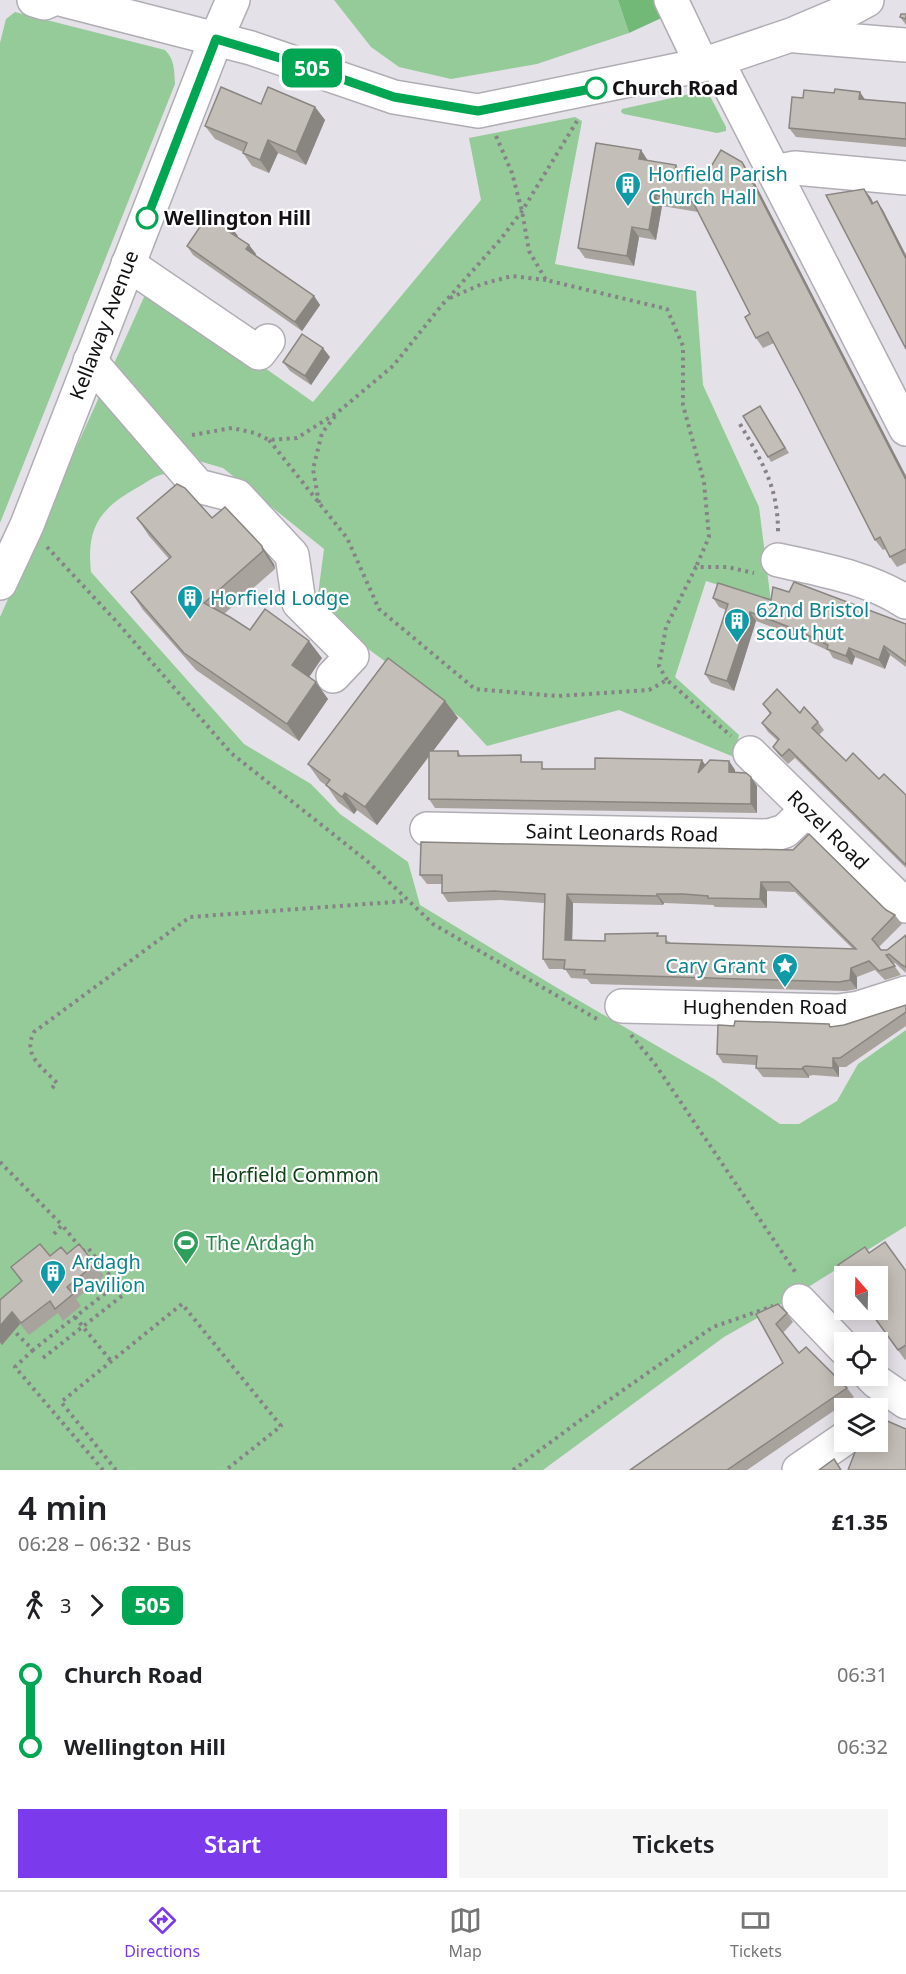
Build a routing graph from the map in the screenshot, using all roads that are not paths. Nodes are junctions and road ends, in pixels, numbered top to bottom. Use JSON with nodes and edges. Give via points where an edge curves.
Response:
{"nodes":[{"id":1,"x":34,"y":0,"type":"edge"},
{"id":2,"x":51,"y":0,"type":"edge"},
{"id":3,"x":64,"y":0,"type":"edge"},
{"id":4,"x":233,"y":0,"type":"edge"},
{"id":5,"x":671,"y":0,"type":"edge"},
{"id":6,"x":867,"y":0,"type":"edge"},
{"id":7,"x":792,"y":35,"type":"junction"},
{"id":8,"x":216,"y":39,"type":"junction"},
{"id":9,"x":906,"y":45,"type":"edge"},
{"id":10,"x":709,"y":63,"type":"junction"},
{"id":11,"x":774,"y":172,"type":"junction"},
{"id":12,"x":906,"y":178,"type":"edge"},
{"id":13,"x":128,"y":264,"type":"junction"},
{"id":14,"x":268,"y":341,"type":"dead end"},
{"id":15,"x":90,"y":361,"type":"junction"},
{"id":16,"x":906,"y":429,"type":"edge"},
{"id":17,"x":768,"y":567,"type":"road end"},
{"id":18,"x":0,"y":583,"type":"edge"},
{"id":19,"x":906,"y":602,"type":"edge"},
{"id":20,"x":333,"y":676,"type":"dead end"},
{"id":21,"x":750,"y":753,"type":"road end"},
{"id":22,"x":807,"y":810,"type":"junction"},
{"id":23,"x":427,"y":829,"type":"dead end"},
{"id":24,"x":906,"y":906,"type":"edge"},
{"id":25,"x":906,"y":993,"type":"edge"},
{"id":26,"x":616,"y":1019,"type":"road end"},
{"id":27,"x":797,"y":1298,"type":"road end"},
{"id":28,"x":834,"y":1337,"type":"edge"},
{"id":29,"x":881,"y":1386,"type":"edge"},
{"id":30,"x":898,"y":1404,"type":"edge"},
{"id":31,"x":834,"y":1446,"type":"edge"},
{"id":32,"x":799,"y":1470,"type":"edge"}],
"edges":[{"from":1,"to":2,"type":"street"},
{"from":3,"to":8,"type":"street"},
{"from":4,"to":8,"type":"street","name":"Kellaway Avenue"},
{"from":5,"to":10,"type":"street"},
{"from":6,"to":7,"type":"street"},
{"from":7,"to":9,"type":"street"},
{"from":7,"to":10,"type":"street"},
{"from":8,"to":10,"type":"street","via":[[394,97],[478,111]]},
{"from":8,"to":13,"type":"street","name":"Kellaway Avenue"},
{"from":10,"to":11,"type":"street"},
{"from":11,"to":12,"type":"street","via":[[795,168]]},
{"from":11,"to":16,"type":"street"},
{"from":13,"to":14,"type":"street","via":[[259,353]]},
{"from":13,"to":15,"type":"street","name":"Kellaway Avenue"},
{"from":15,"to":18,"type":"street","name":"Kellaway Avenue","via":[[27,525]]},
{"from":15,"to":20,"type":"street","via":[[198,486],[237,496],[292,555],[299,603],[352,656]]},
{"from":17,"to":19,"type":"street","via":[[855,578]]},
{"from":21,"to":22,"type":"street","name":"Rozel Road"},
{"from":22,"to":23,"type":"street","name":"Saint Leonards Road","via":[[784,831],[769,836]]},
{"from":22,"to":24,"type":"street","name":"Rozel Road"},
{"from":25,"to":26,"type":"street","name":"Hughenden Road","via":[[838,1011]]},
{"from":27,"to":28,"type":"street"},
{"from":29,"to":30,"type":"street"},
{"from":31,"to":32,"type":"street"}]}
